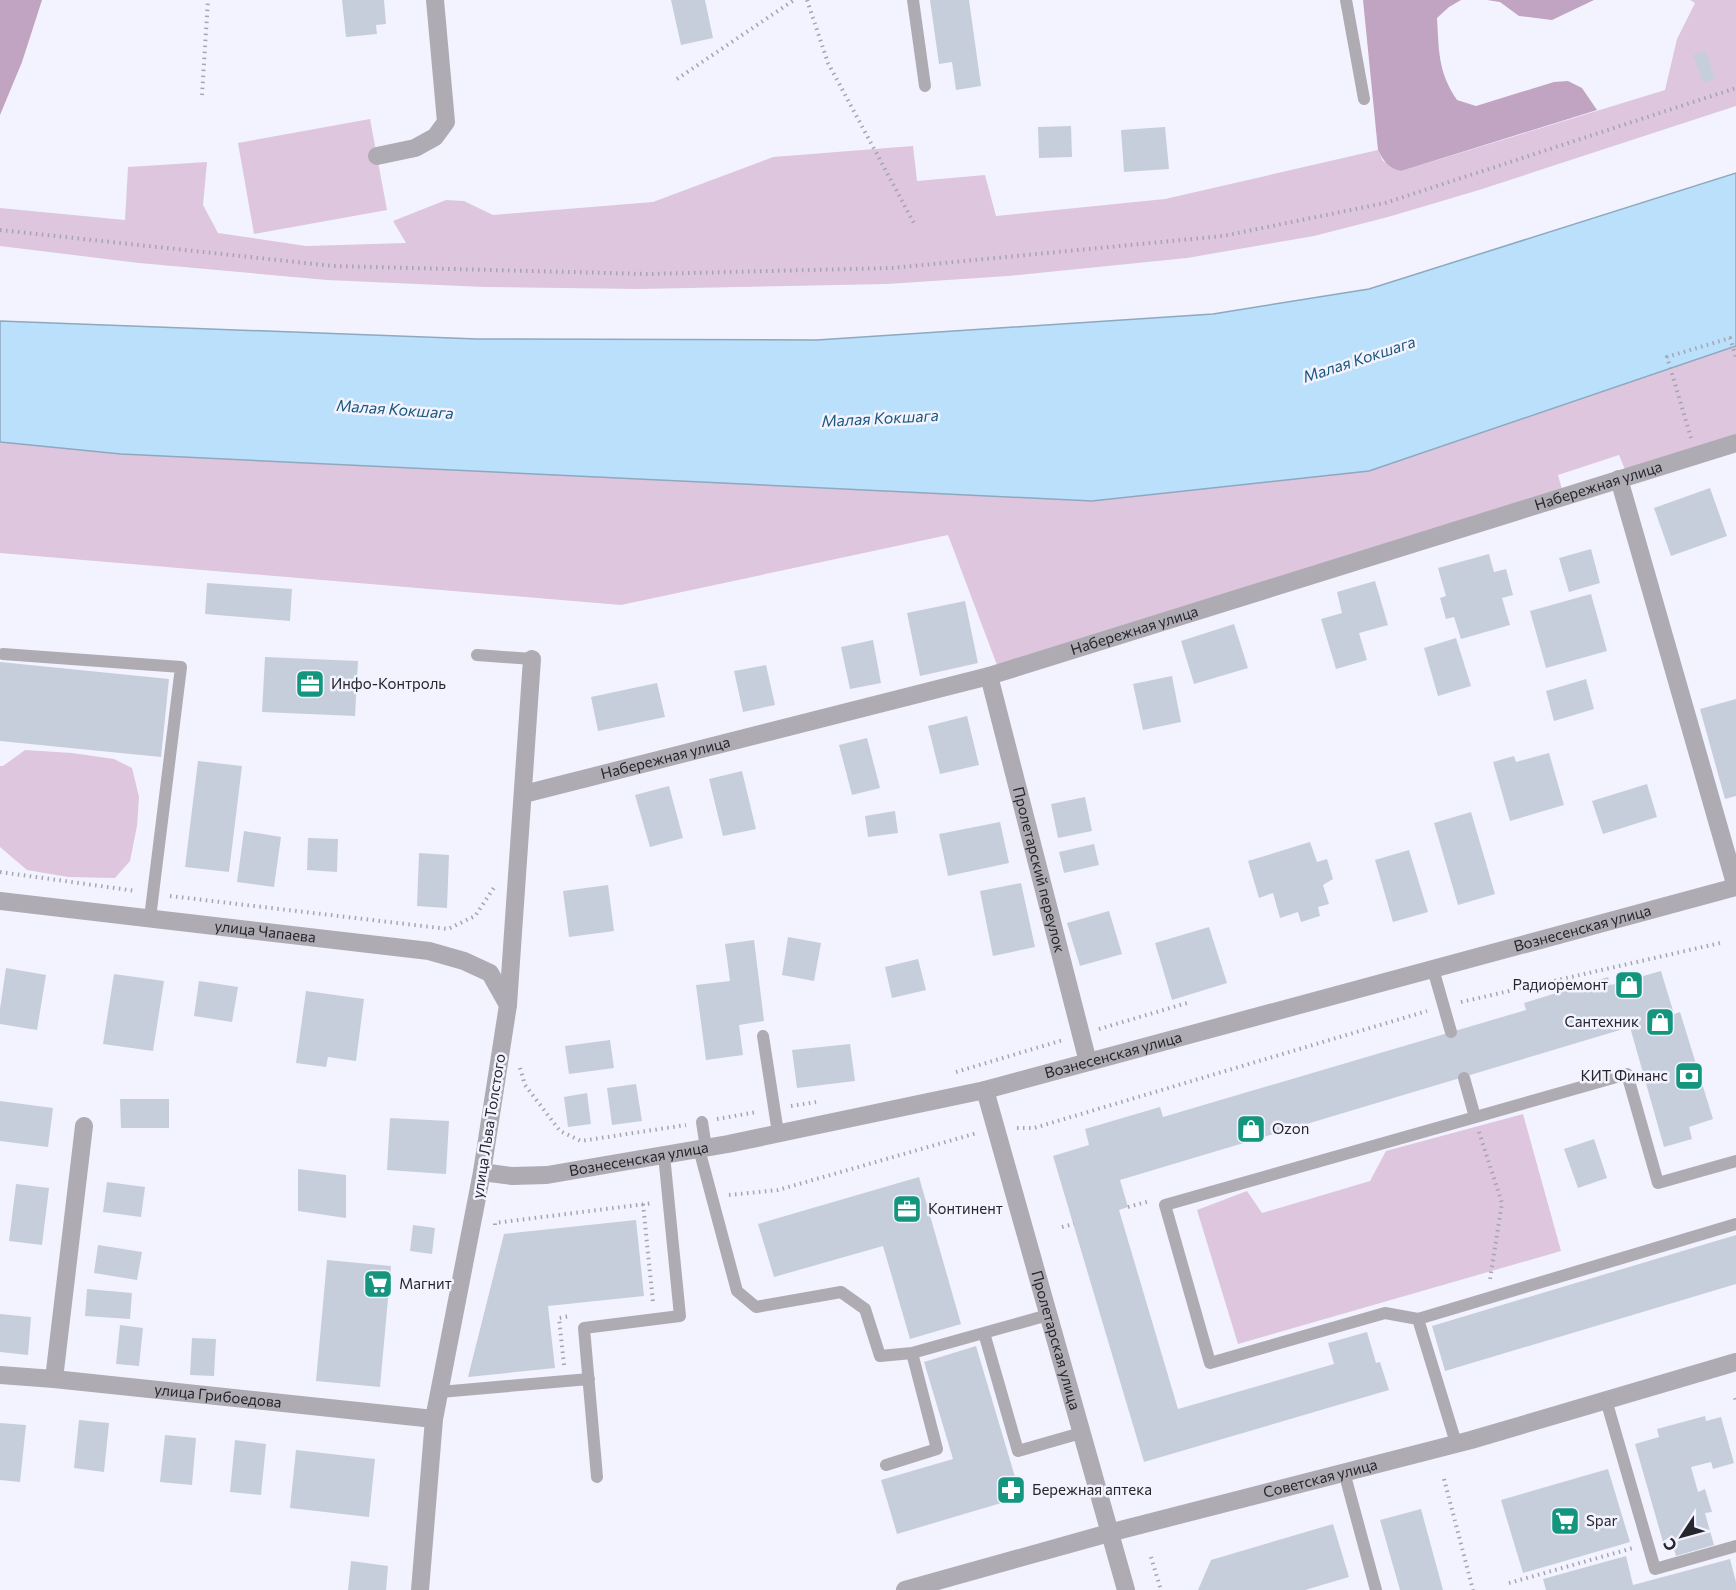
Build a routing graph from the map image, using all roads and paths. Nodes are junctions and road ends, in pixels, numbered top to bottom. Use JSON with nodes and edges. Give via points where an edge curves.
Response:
{"nodes":[{"id":1,"x":208,"y":0,"type":"edge"},
{"id":2,"x":435,"y":0,"type":"edge"},
{"id":3,"x":794,"y":0,"type":"edge"},
{"id":4,"x":807,"y":0,"type":"edge"},
{"id":5,"x":913,"y":0,"type":"edge"},
{"id":6,"x":1346,"y":0,"type":"edge"},
{"id":7,"x":677,"y":79,"type":"dead end"},
{"id":8,"x":925,"y":86,"type":"dead end"},
{"id":9,"x":1736,"y":88,"type":"edge"},
{"id":10,"x":202,"y":95,"type":"dead end"},
{"id":11,"x":1364,"y":99,"type":"dead end"},
{"id":12,"x":377,"y":156,"type":"dead end"},
{"id":13,"x":915,"y":225,"type":"dead end"},
{"id":14,"x":0,"y":230,"type":"edge"},
{"id":15,"x":1736,"y":357,"type":"edge"},
{"id":16,"x":1736,"y":443,"type":"edge"},
{"id":17,"x":1696,"y":455,"type":"junction"},
{"id":18,"x":1619,"y":479,"type":"junction"},
{"id":19,"x":3,"y":654,"type":"dead end"},
{"id":20,"x":477,"y":655,"type":"dead end"},
{"id":21,"x":532,"y":659,"type":"joint"},
{"id":22,"x":989,"y":676,"type":"junction"},
{"id":23,"x":524,"y":794,"type":"junction"},
{"id":24,"x":0,"y":872,"type":"edge"},
{"id":25,"x":495,"y":886,"type":"dead end"},
{"id":26,"x":1736,"y":887,"type":"edge"},
{"id":27,"x":153,"y":894,"type":"junction"},
{"id":28,"x":0,"y":901,"type":"edge"},
{"id":29,"x":150,"y":918,"type":"junction"},
{"id":30,"x":1720,"y":943,"type":"dead end"},
{"id":31,"x":1433,"y":969,"type":"junction"},
{"id":32,"x":1187,"y":1003,"type":"dead end"},
{"id":33,"x":508,"y":1005,"type":"junction"},
{"id":34,"x":1443,"y":1006,"type":"junction"},
{"id":35,"x":1451,"y":1032,"type":"dead end"},
{"id":36,"x":1081,"y":1035,"type":"junction"},
{"id":37,"x":762,"y":1036,"type":"dead end"},
{"id":38,"x":1088,"y":1062,"type":"junction"},
{"id":39,"x":520,"y":1067,"type":"dead end"},
{"id":40,"x":946,"y":1075,"type":"dead end"},
{"id":41,"x":1464,"y":1078,"type":"dead end"},
{"id":42,"x":985,"y":1090,"type":"junction"},
{"id":43,"x":817,"y":1102,"type":"dead end"},
{"id":44,"x":774,"y":1109,"type":"junction"},
{"id":45,"x":1474,"y":1117,"type":"junction"},
{"id":46,"x":702,"y":1122,"type":"junction"},
{"id":47,"x":84,"y":1126,"type":"dead end"},
{"id":48,"x":996,"y":1128,"type":"junction"},
{"id":49,"x":778,"y":1134,"type":"junction"},
{"id":50,"x":702,"y":1148,"type":"junction"},
{"id":51,"x":664,"y":1155,"type":"junction"},
{"id":52,"x":1736,"y":1161,"type":"edge"},
{"id":53,"x":482,"y":1172,"type":"junction"},
{"id":54,"x":711,"y":1197,"type":"junction"},
{"id":55,"x":668,"y":1202,"type":"junction"},
{"id":56,"x":1074,"y":1224,"type":"dead end"},
{"id":57,"x":1736,"y":1224,"type":"edge"},
{"id":58,"x":1062,"y":1227,"type":"dead end"},
{"id":59,"x":492,"y":1235,"type":"dead end"},
{"id":60,"x":1488,"y":1298,"type":"junction"},
{"id":61,"x":1048,"y":1315,"type":"junction"},
{"id":62,"x":1418,"y":1318,"type":"junction"},
{"id":63,"x":984,"y":1333,"type":"junction"},
{"id":64,"x":912,"y":1353,"type":"junction"},
{"id":65,"x":1736,"y":1362,"type":"edge"},
{"id":66,"x":0,"y":1375,"type":"edge"},
{"id":67,"x":54,"y":1379,"type":"junction"},
{"id":68,"x":589,"y":1379,"type":"junction"},
{"id":69,"x":440,"y":1392,"type":"junction"},
{"id":70,"x":1606,"y":1400,"type":"junction"},
{"id":71,"x":435,"y":1419,"type":"junction"},
{"id":72,"x":1081,"y":1433,"type":"junction"},
{"id":73,"x":1456,"y":1443,"type":"junction"},
{"id":74,"x":886,"y":1465,"type":"dead end"},
{"id":75,"x":1344,"y":1472,"type":"junction"},
{"id":76,"x":597,"y":1477,"type":"dead end"},
{"id":77,"x":1444,"y":1479,"type":"dead end"},
{"id":78,"x":1109,"y":1533,"type":"junction"},
{"id":79,"x":1648,"y":1543,"type":"junction"},
{"id":80,"x":1736,"y":1546,"type":"edge"},
{"id":81,"x":1151,"y":1557,"type":"dead end"},
{"id":82,"x":1509,"y":1583,"type":"dead end"},
{"id":83,"x":420,"y":1590,"type":"edge"},
{"id":84,"x":905,"y":1590,"type":"edge"},
{"id":85,"x":1126,"y":1590,"type":"edge"},
{"id":86,"x":1161,"y":1590,"type":"edge"},
{"id":87,"x":1376,"y":1590,"type":"edge"},
{"id":88,"x":1473,"y":1590,"type":"edge"}],
"edges":[{"from":1,"to":10,"type":"path"},
{"from":2,"to":12,"type":"street","via":[[446,122],[435,137],[415,148]]},
{"from":3,"to":7,"type":"path"},
{"from":4,"to":13,"type":"path","via":[[828,63]]},
{"from":5,"to":8,"type":"lane"},
{"from":6,"to":11,"type":"lane"},
{"from":9,"to":14,"type":"path","via":[[1385,203],[1223,236],[892,268],[648,274],[333,266]]},
{"from":15,"to":17,"type":"path","via":[[1730,338],[1667,357]]},
{"from":16,"to":17,"type":"street","name":"Набережная улица"},
{"from":17,"to":18,"type":"street","name":"Набережная улица"},
{"from":18,"to":22,"type":"street","name":"Набережная улица"},
{"from":18,"to":26,"type":"street"},
{"from":19,"to":27,"type":"lane","via":[[181,667]]},
{"from":20,"to":21,"type":"lane"},
{"from":21,"to":23,"type":"street","name":"улица Льва Толстого"},
{"from":22,"to":23,"type":"street","name":"Набережная улица"},
{"from":22,"to":36,"type":"street","name":"Пролетарский переулок"},
{"from":23,"to":33,"type":"street","name":"улица Льва Толстого"},
{"from":24,"to":27,"type":"path"},
{"from":25,"to":27,"type":"path","via":[[475,916],[448,929]]},
{"from":26,"to":31,"type":"street","name":"Вознесенская улица"},
{"from":27,"to":29,"type":"lane"},
{"from":28,"to":29,"type":"street","name":"улица Чапаева"},
{"from":29,"to":33,"type":"street","name":"улица Чапаева","via":[[429,951],[490,973]]},
{"from":30,"to":34,"type":"path"},
{"from":31,"to":34,"type":"lane"},
{"from":31,"to":38,"type":"street","name":"Вознесенская улица"},
{"from":32,"to":36,"type":"path"},
{"from":33,"to":53,"type":"street","name":"улица Льва Толстого"},
{"from":34,"to":35,"type":"lane"},
{"from":34,"to":48,"type":"path","via":[[1034,1128]]},
{"from":36,"to":38,"type":"street","name":"Пролетарский переулок"},
{"from":36,"to":40,"type":"path"},
{"from":37,"to":44,"type":"lane"},
{"from":38,"to":42,"type":"street","name":"Вознесенская улица"},
{"from":39,"to":46,"type":"path","via":[[525,1085],[560,1131],[582,1141]]},
{"from":41,"to":45,"type":"lane"},
{"from":42,"to":48,"type":"street","name":"Пролетарская улица"},
{"from":42,"to":49,"type":"street","name":"Вознесенская улица"},
{"from":43,"to":44,"type":"path"},
{"from":44,"to":46,"type":"path"},
{"from":44,"to":49,"type":"lane"},
{"from":45,"to":52,"type":"lane","via":[[1627,1074],[1658,1183]]},
{"from":45,"to":60,"type":"path","via":[[1502,1203]]},
{"from":45,"to":62,"type":"lane","via":[[1165,1205],[1210,1363],[1385,1313]]},
{"from":46,"to":50,"type":"lane"},
{"from":47,"to":67,"type":"street"},
{"from":48,"to":54,"type":"path","via":[[778,1190]]},
{"from":48,"to":61,"type":"street","name":"Пролетарская улица"},
{"from":49,"to":50,"type":"street","name":"Вознесенская улица"},
{"from":50,"to":51,"type":"street","name":"Вознесенская улица"},
{"from":50,"to":54,"type":"lane"},
{"from":51,"to":53,"type":"street","name":"Вознесенская улица","via":[[547,1175]]},
{"from":51,"to":55,"type":"lane"},
{"from":53,"to":69,"type":"street","name":"улица Льва Толстого"},
{"from":54,"to":64,"type":"lane","via":[[737,1291],[756,1307],[841,1292],[865,1309],[880,1356]]},
{"from":55,"to":59,"type":"path","via":[[495,1223]]},
{"from":55,"to":68,"type":"lane","via":[[680,1316],[584,1328]]},
{"from":56,"to":58,"type":"path"},
{"from":57,"to":60,"type":"lane"},
{"from":60,"to":62,"type":"lane"},
{"from":61,"to":63,"type":"lane"},
{"from":61,"to":72,"type":"street","name":"Пролетарская улица"},
{"from":62,"to":73,"type":"lane"},
{"from":63,"to":64,"type":"lane"},
{"from":63,"to":72,"type":"lane","via":[[1018,1450]]},
{"from":64,"to":74,"type":"lane","via":[[937,1449]]},
{"from":65,"to":70,"type":"street","name":"Советская улица"},
{"from":66,"to":67,"type":"street","name":"улица Грибоедова"},
{"from":67,"to":71,"type":"street","name":"улица Грибоедова"},
{"from":68,"to":69,"type":"lane"},
{"from":68,"to":76,"type":"lane"},
{"from":69,"to":71,"type":"street","name":"улица Льва Толстого"},
{"from":70,"to":73,"type":"street","name":"Советская улица"},
{"from":70,"to":79,"type":"lane"},
{"from":71,"to":83,"type":"street","name":"улица Льва Толстого"},
{"from":72,"to":78,"type":"street","name":"Пролетарская улица"},
{"from":73,"to":75,"type":"street","name":"Советская улица"},
{"from":75,"to":78,"type":"street","name":"Советская улица"},
{"from":75,"to":87,"type":"lane"},
{"from":77,"to":88,"type":"path"},
{"from":78,"to":84,"type":"street","name":"Советская улица"},
{"from":78,"to":85,"type":"street","name":"Пролетарская улица"},
{"from":79,"to":80,"type":"lane","via":[[1655,1569]]},
{"from":79,"to":82,"type":"path"},
{"from":81,"to":86,"type":"path"}]}
